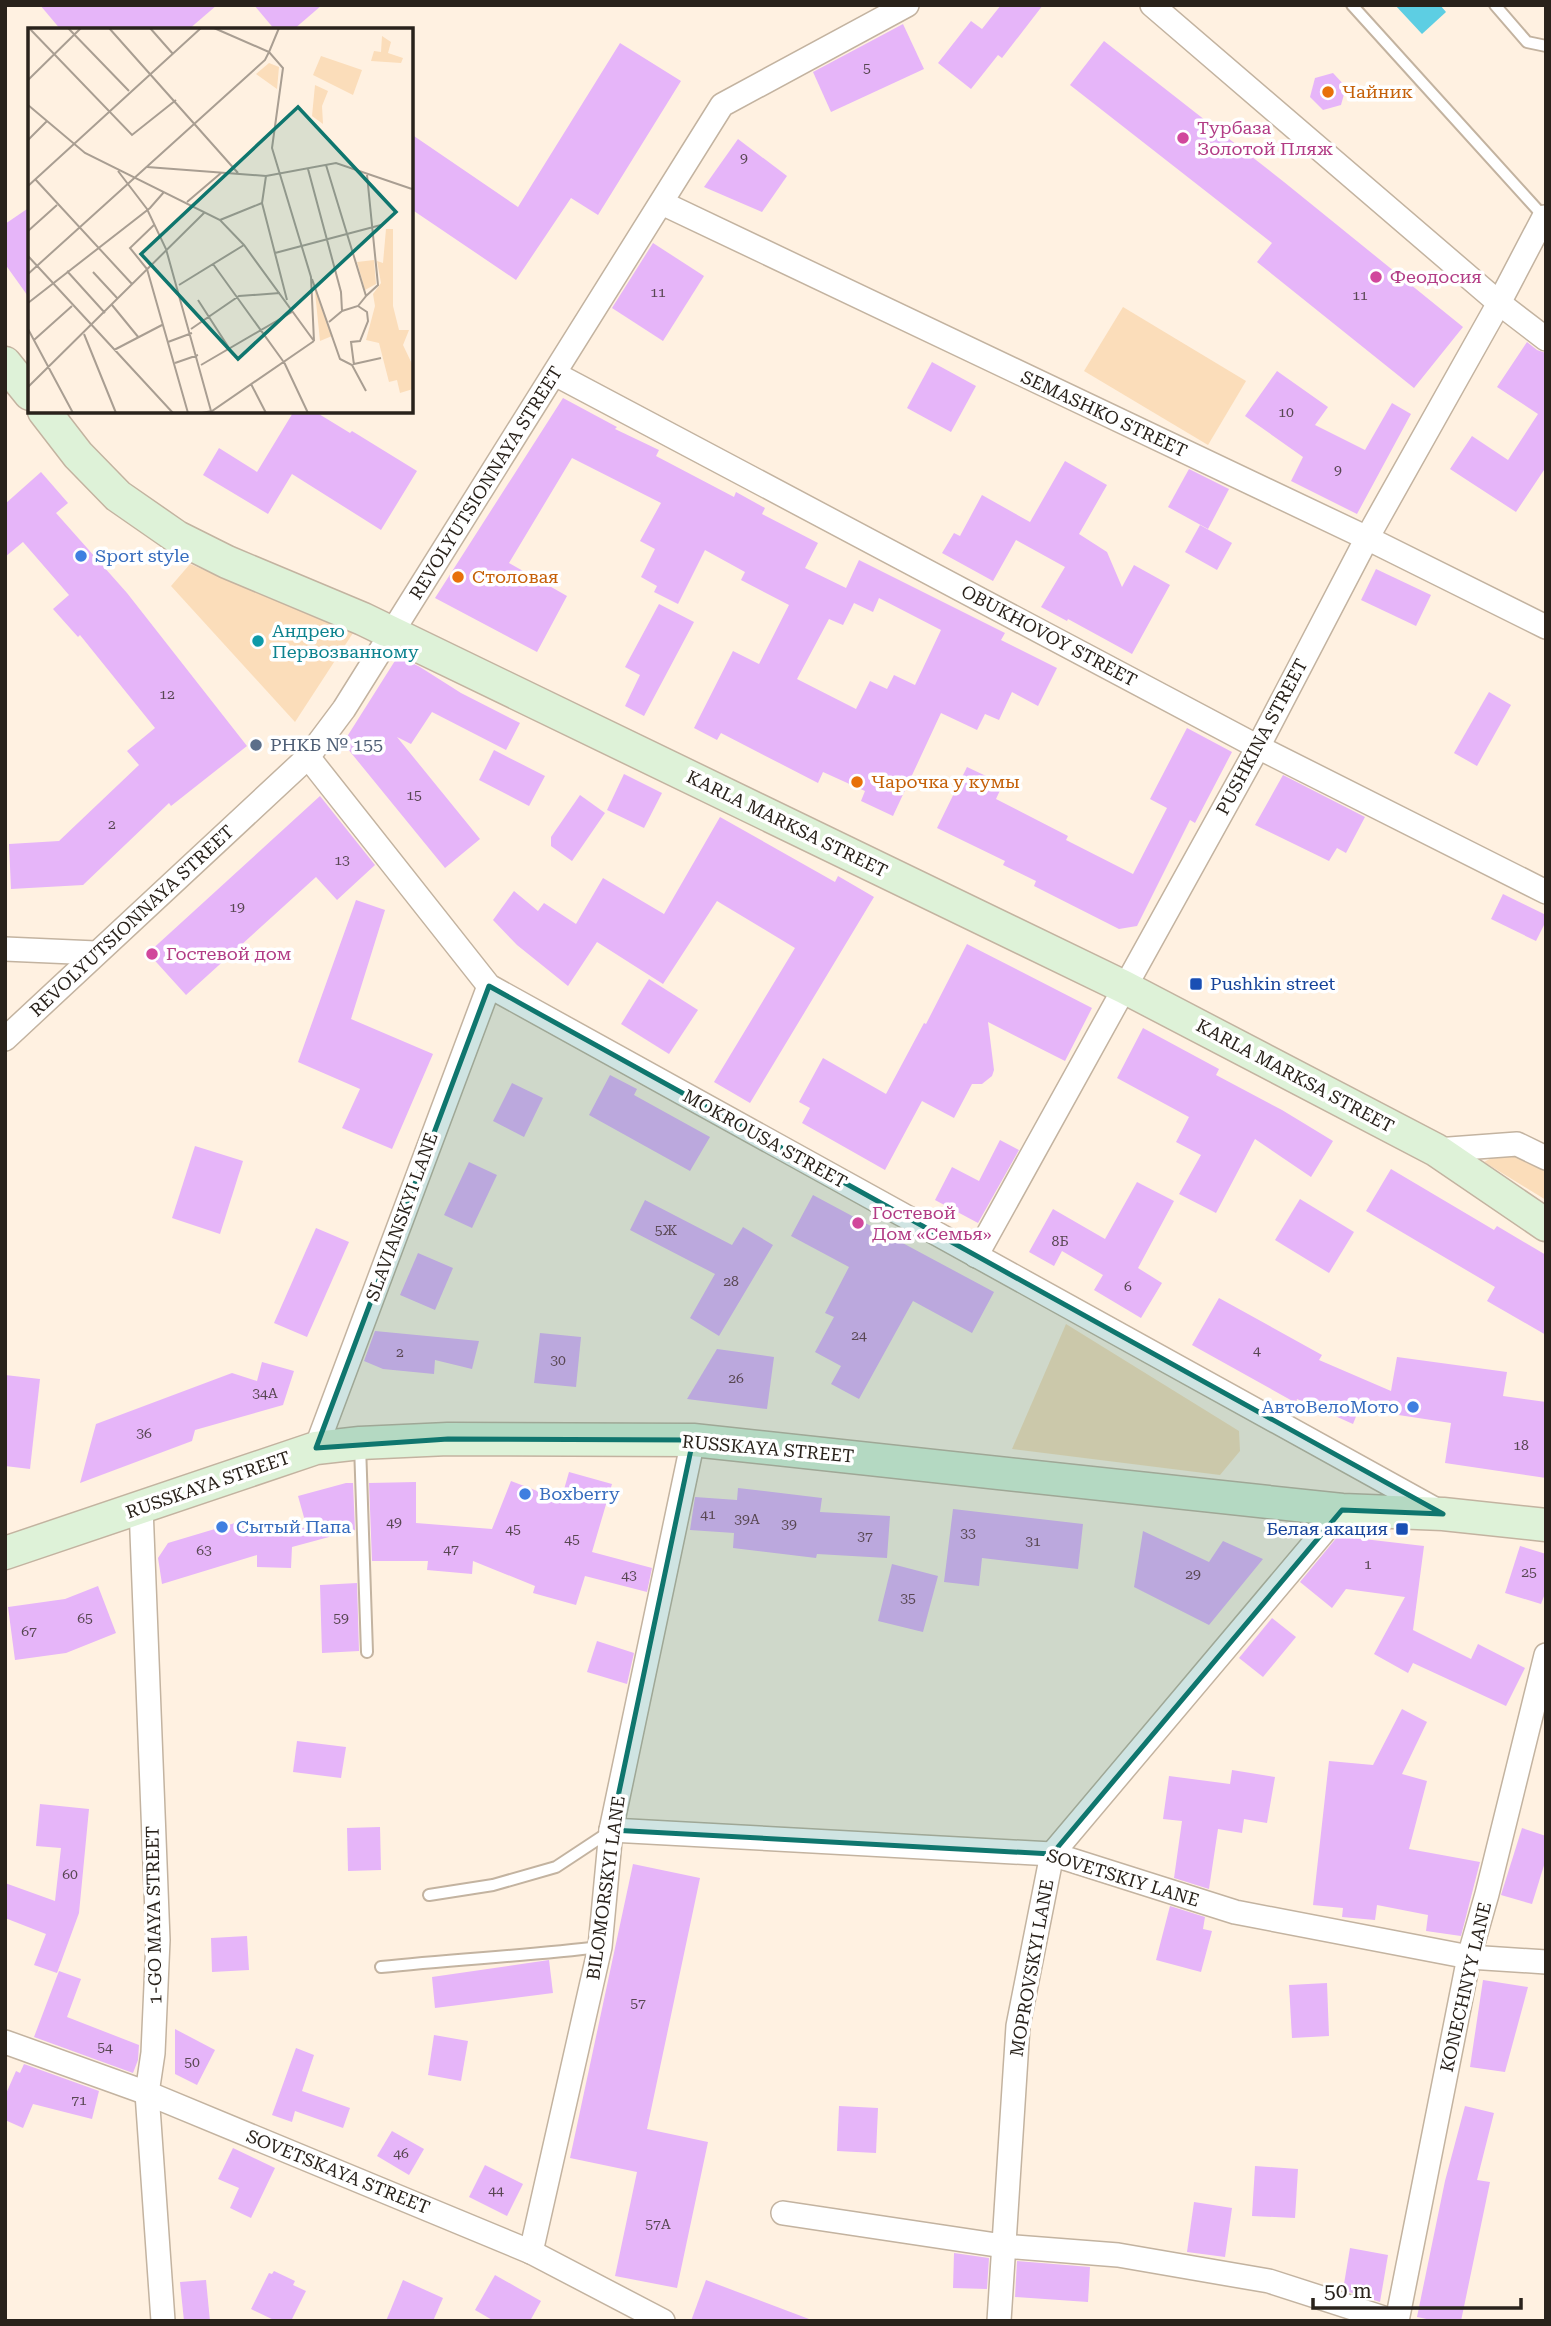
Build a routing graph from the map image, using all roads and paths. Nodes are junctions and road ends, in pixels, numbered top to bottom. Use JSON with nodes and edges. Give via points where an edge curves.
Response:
{"nodes":[{"id":1,"x":907,"y":5,"type":"edge"},
{"id":2,"x":1152,"y":5,"type":"edge"},
{"id":3,"x":1352,"y":5,"type":"edge"},
{"id":4,"x":1495,"y":5,"type":"edge"},
{"id":5,"x":1546,"y":46,"type":"edge"},
{"id":6,"x":662,"y":203,"type":"junction"},
{"id":7,"x":1544,"y":216,"type":"joint"},
{"id":8,"x":1499,"y":303,"type":"junction"},
{"id":9,"x":1546,"y":339,"type":"edge"},
{"id":10,"x":5,"y":363,"type":"edge"},
{"id":11,"x":555,"y":374,"type":"junction"},
{"id":12,"x":28,"y":392,"type":"edge"},
{"id":13,"x":46,"y":413,"type":"edge"},
{"id":14,"x":1367,"y":538,"type":"junction"},
{"id":15,"x":1546,"y":627,"type":"edge"},
{"id":16,"x":391,"y":633,"type":"junction"},
{"id":17,"x":1258,"y":747,"type":"junction"},
{"id":18,"x":309,"y":757,"type":"junction"},
{"id":19,"x":1546,"y":892,"type":"edge"},
{"id":20,"x":5,"y":949,"type":"edge"},
{"id":21,"x":96,"y":953,"type":"junction"},
{"id":22,"x":489,"y":986,"type":"junction"},
{"id":23,"x":1124,"y":987,"type":"junction"},
{"id":24,"x":5,"y":1039,"type":"edge"},
{"id":25,"x":1436,"y":1150,"type":"junction"},
{"id":26,"x":1546,"y":1158,"type":"edge"},
{"id":27,"x":1546,"y":1225,"type":"edge"},
{"id":28,"x":976,"y":1256,"type":"junction"},
{"id":29,"x":693,"y":1440,"type":"junction"},
{"id":30,"x":360,"y":1443,"type":"junction"},
{"id":31,"x":317,"y":1448,"type":"junction"},
{"id":32,"x":141,"y":1507,"type":"junction"},
{"id":33,"x":1342,"y":1510,"type":"junction"},
{"id":34,"x":1443,"y":1514,"type":"junction"},
{"id":35,"x":1546,"y":1525,"type":"edge"},
{"id":36,"x":5,"y":1553,"type":"edge"},
{"id":37,"x":367,"y":1652,"type":"dead end"},
{"id":38,"x":1546,"y":1655,"type":"edge"},
{"id":39,"x":611,"y":1830,"type":"junction"},
{"id":40,"x":1052,"y":1854,"type":"junction"},
{"id":41,"x":429,"y":1895,"type":"dead end"},
{"id":42,"x":600,"y":1947,"type":"junction"},
{"id":43,"x":1469,"y":1957,"type":"junction"},
{"id":44,"x":1546,"y":1962,"type":"edge"},
{"id":45,"x":381,"y":1966,"type":"dead end"},
{"id":46,"x":5,"y":2042,"type":"edge"},
{"id":47,"x":147,"y":2093,"type":"junction"},
{"id":48,"x":783,"y":2213,"type":"dead end"},
{"id":49,"x":1003,"y":2246,"type":"junction"},
{"id":50,"x":531,"y":2252,"type":"junction"},
{"id":51,"x":163,"y":2321,"type":"edge"},
{"id":52,"x":663,"y":2321,"type":"edge"},
{"id":53,"x":999,"y":2321,"type":"edge"},
{"id":54,"x":1395,"y":2321,"type":"edge"}],
"edges":[{"from":1,"to":6,"type":"street","name":"REVOLYUTSIONNAYA STREET","via":[[722,105]]},
{"from":2,"to":8,"type":"street"},
{"from":3,"to":7,"type":"lane"},
{"from":4,"to":5,"type":"lane","via":[[1527,42]]},
{"from":6,"to":11,"type":"street","name":"REVOLYUTSIONNAYA STREET"},
{"from":6,"to":14,"type":"street","name":"SEMASHKO STREET"},
{"from":7,"to":8,"type":"street","name":"PUSHKINA STREET"},
{"from":8,"to":9,"type":"street"},
{"from":8,"to":14,"type":"street","name":"PUSHKINA STREET"},
{"from":10,"to":12,"type":"main road"},
{"from":11,"to":16,"type":"street","name":"REVOLYUTSIONNAYA STREET"},
{"from":11,"to":17,"type":"street","name":"OBUKHOVOY STREET"},
{"from":13,"to":16,"type":"main road","name":"KARLA MARKSA STREET","via":[[118,496],[177,537]]},
{"from":14,"to":15,"type":"street","name":"SEMASHKO STREET"},
{"from":14,"to":17,"type":"street","name":"PUSHKINA STREET"},
{"from":16,"to":18,"type":"street","name":"REVOLYUTSIONNAYA STREET"},
{"from":16,"to":23,"type":"main road","name":"KARLA MARKSA STREET"},
{"from":17,"to":19,"type":"street","name":"OBUKHOVOY STREET"},
{"from":17,"to":23,"type":"street","name":"PUSHKINA STREET"},
{"from":18,"to":21,"type":"street","name":"REVOLYUTSIONNAYA STREET"},
{"from":18,"to":22,"type":"street","name":"MOKROUSA STREET"},
{"from":20,"to":21,"type":"street"},
{"from":21,"to":24,"type":"street","name":"REVOLYUTSIONNAYA STREET"},
{"from":22,"to":28,"type":"street","name":"MOKROUSA STREET"},
{"from":22,"to":31,"type":"street","name":"SLAVIANSKYI LANE"},
{"from":23,"to":25,"type":"main road","name":"KARLA MARKSA STREET"},
{"from":23,"to":28,"type":"street","name":"PUSHKINA STREET"},
{"from":25,"to":26,"type":"street","via":[[1517,1144]]},
{"from":25,"to":27,"type":"main road","name":"KARLA MARKSA STREET"},
{"from":28,"to":34,"type":"street","name":"MOKROUSA STREET"},
{"from":29,"to":30,"type":"main road","name":"RUSSKAYA STREET"},
{"from":29,"to":33,"type":"main road","name":"RUSSKAYA STREET"},
{"from":29,"to":39,"type":"street","name":"BILOMORSKYI LANE"},
{"from":30,"to":31,"type":"main road","name":"RUSSKAYA STREET"},
{"from":30,"to":37,"type":"lane"},
{"from":31,"to":32,"type":"main road","name":"RUSSKAYA STREET"},
{"from":32,"to":36,"type":"main road","name":"RUSSKAYA STREET"},
{"from":32,"to":47,"type":"street","name":"1-GO MAYA STREET","via":[[158,1940]]},
{"from":33,"to":34,"type":"main road","name":"RUSSKAYA STREET"},
{"from":33,"to":40,"type":"street","name":"MOPROVSKYI LANE"},
{"from":34,"to":35,"type":"main road","name":"RUSSKAYA STREET"},
{"from":38,"to":43,"type":"street","name":"KONECHNYY LANE"},
{"from":39,"to":40,"type":"street","name":"SOVETSKIY LANE"},
{"from":39,"to":41,"type":"lane","via":[[556,1867],[493,1885]]},
{"from":39,"to":42,"type":"street","name":"BILOMORSKYI LANE"},
{"from":40,"to":43,"type":"street","name":"SOVETSKIY LANE","via":[[1235,1912]]},
{"from":40,"to":49,"type":"street","name":"MOPROVSKYI LANE","via":[[1018,2026]]},
{"from":42,"to":45,"type":"lane"},
{"from":42,"to":50,"type":"street","name":"BILOMORSKYI LANE"},
{"from":43,"to":44,"type":"street","name":"SOVETSKIY LANE"},
{"from":43,"to":54,"type":"street","name":"KONECHNYY LANE"},
{"from":46,"to":47,"type":"street","name":"SOVETSKAYA STREET"},
{"from":47,"to":50,"type":"street","name":"SOVETSKAYA STREET"},
{"from":47,"to":51,"type":"street","name":"1-GO MAYA STREET"},
{"from":48,"to":49,"type":"street"},
{"from":49,"to":53,"type":"street","name":"MOPROVSKYI LANE"},
{"from":49,"to":54,"type":"street","via":[[1118,2255],[1269,2281]]},
{"from":50,"to":52,"type":"street","name":"SOVETSKAYA STREET"}]}
